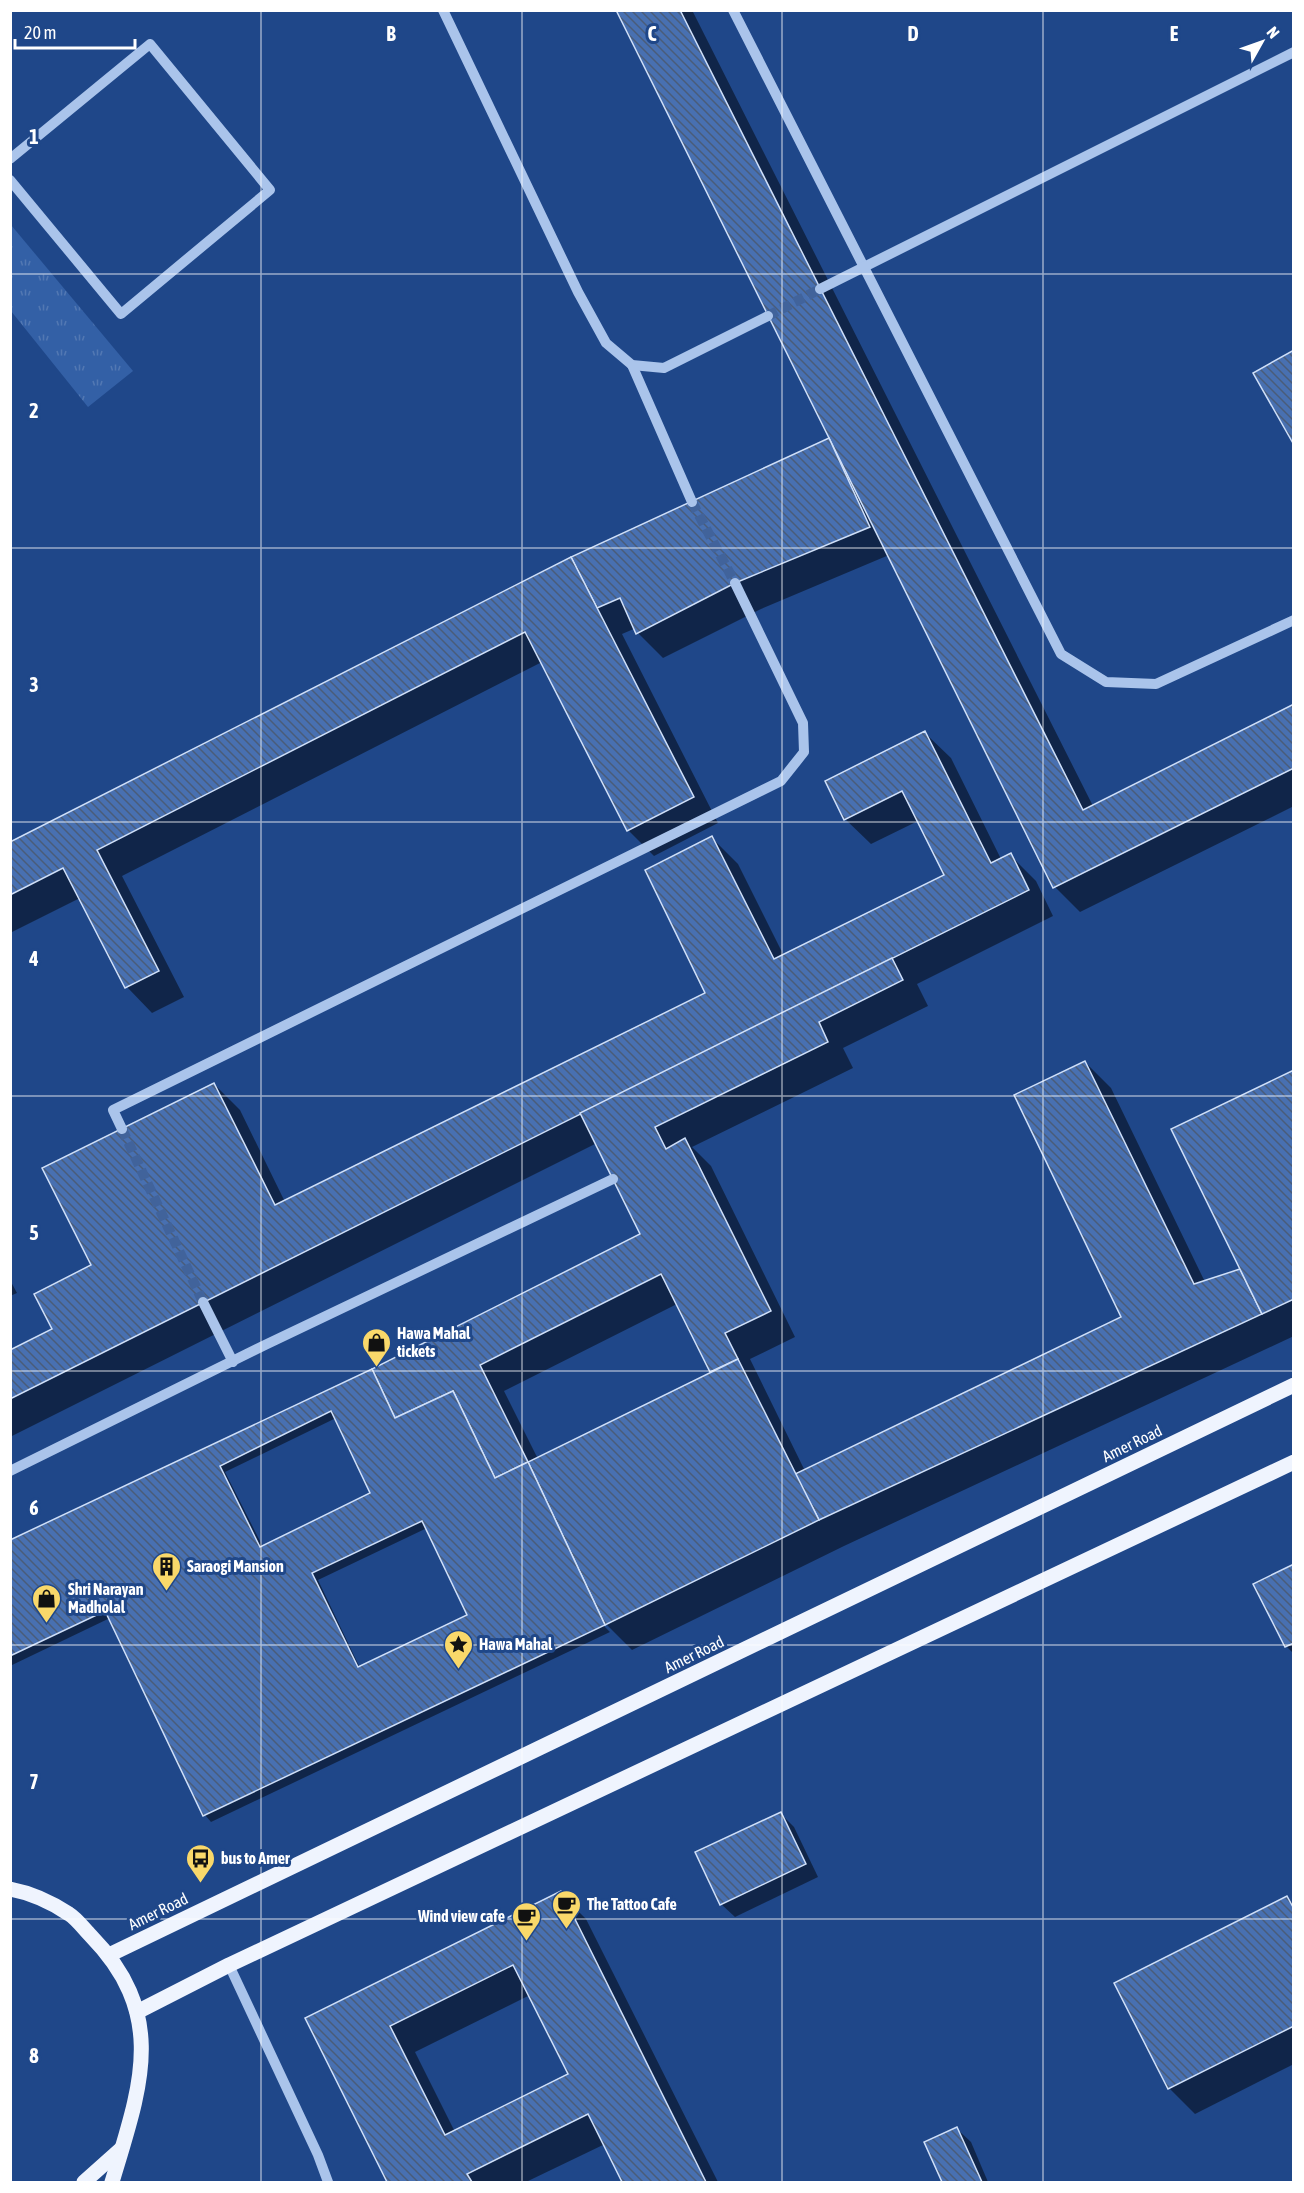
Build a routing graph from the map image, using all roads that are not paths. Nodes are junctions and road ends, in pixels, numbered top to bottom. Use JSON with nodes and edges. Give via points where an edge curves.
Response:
{"nodes":[{"id":1,"x":443,"y":10,"type":"edge"},
{"id":2,"x":733,"y":10,"type":"edge"},
{"id":3,"x":1293,"y":52,"type":"edge"},
{"id":4,"x":10,"y":159,"type":"edge"},
{"id":5,"x":10,"y":180,"type":"edge"},
{"id":6,"x":863,"y":267,"type":"junction"},
{"id":7,"x":820,"y":289,"type":"tunnel mouth"},
{"id":8,"x":768,"y":316,"type":"tunnel mouth"},
{"id":9,"x":632,"y":365,"type":"junction"},
{"id":10,"x":692,"y":502,"type":"tunnel mouth"},
{"id":11,"x":735,"y":583,"type":"tunnel mouth"},
{"id":12,"x":1293,"y":620,"type":"edge"},
{"id":13,"x":122,"y":1129,"type":"tunnel mouth"},
{"id":14,"x":613,"y":1179,"type":"dead end"},
{"id":15,"x":203,"y":1302,"type":"tunnel mouth"},
{"id":16,"x":233,"y":1362,"type":"junction"},
{"id":17,"x":1293,"y":1385,"type":"edge"},
{"id":18,"x":1293,"y":1462,"type":"edge"},
{"id":19,"x":10,"y":1471,"type":"edge"},
{"id":20,"x":10,"y":1889,"type":"edge"},
{"id":21,"x":109,"y":1954,"type":"junction"},
{"id":22,"x":229,"y":1965,"type":"junction"},
{"id":23,"x":137,"y":2012,"type":"junction"},
{"id":24,"x":123,"y":2147,"type":"junction"},
{"id":25,"x":84,"y":2182,"type":"edge"},
{"id":26,"x":112,"y":2182,"type":"edge"},
{"id":27,"x":327,"y":2182,"type":"edge"}],
"edges":[{"from":1,"to":9,"type":"street","via":[[578,292],[606,343]]},
{"from":2,"to":6,"type":"street"},
{"from":3,"to":6,"type":"street"},
{"from":4,"to":5,"type":"street","via":[[150,45],[270,190],[121,314]]},
{"from":6,"to":7,"type":"street"},
{"from":6,"to":12,"type":"street","via":[[1061,654],[1106,682],[1156,684]]},
{"from":8,"to":9,"type":"street","via":[[664,368]]},
{"from":9,"to":10,"type":"street"},
{"from":11,"to":13,"type":"street","via":[[803,723],[804,752],[781,781],[113,1110]]},
{"from":14,"to":16,"type":"street"},
{"from":15,"to":16,"type":"street"},
{"from":16,"to":19,"type":"street"},
{"from":17,"to":21,"type":"main road","name":"Amer Road"},
{"from":18,"to":22,"type":"main road"},
{"from":20,"to":21,"type":"main road","via":[[26,1892],[70,1914]]},
{"from":21,"to":23,"type":"main road","via":[[125,1979]]},
{"from":22,"to":23,"type":"main road"},
{"from":22,"to":27,"type":"street"},
{"from":23,"to":24,"type":"main road","via":[[143,2055],[137,2098]]},
{"from":24,"to":25,"type":"main road"},
{"from":24,"to":26,"type":"main road"}]}
